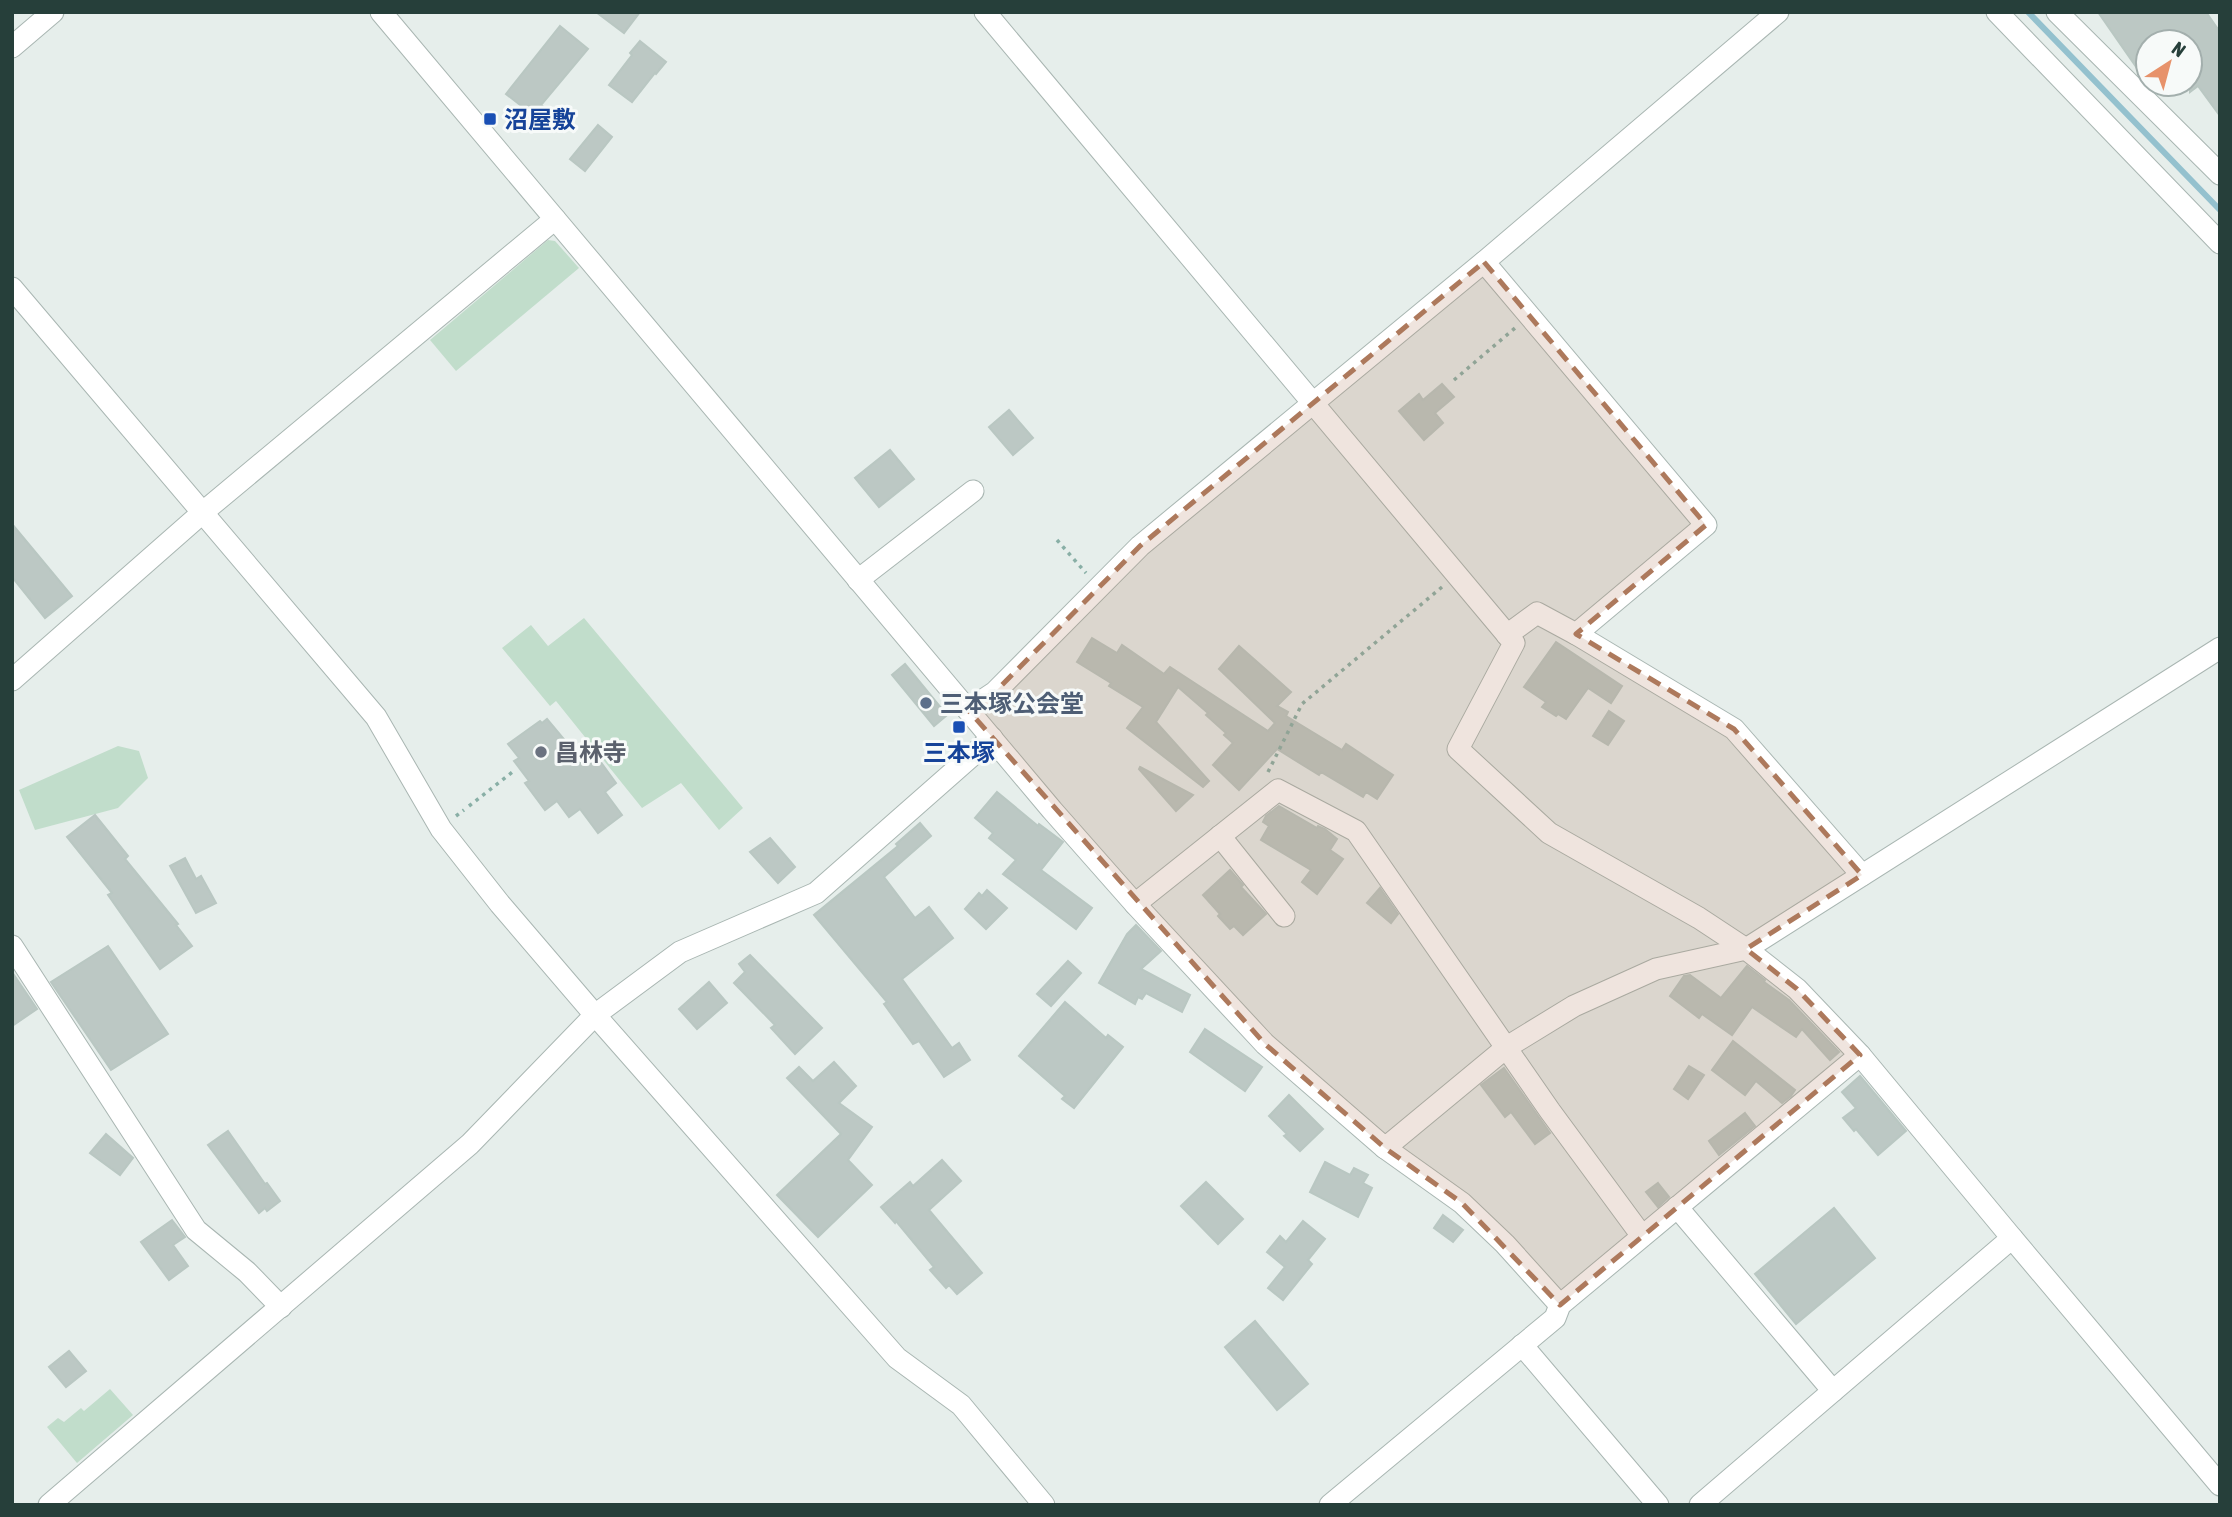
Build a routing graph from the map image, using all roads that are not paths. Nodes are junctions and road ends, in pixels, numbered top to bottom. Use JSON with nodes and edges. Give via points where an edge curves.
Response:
{"nodes":[{"id":1,"x":53,"y":12,"type":"edge"},
{"id":2,"x":381,"y":12,"type":"edge"},
{"id":3,"x":985,"y":12,"type":"edge"},
{"id":4,"x":1778,"y":12,"type":"edge"},
{"id":5,"x":1997,"y":12,"type":"edge"},
{"id":6,"x":2057,"y":12,"type":"edge"},
{"id":7,"x":12,"y":47,"type":"edge"},
{"id":8,"x":2220,"y":174,"type":"edge"},
{"id":9,"x":555,"y":219,"type":"junction"},
{"id":10,"x":2220,"y":243,"type":"edge"},
{"id":11,"x":1484,"y":262,"type":"junction"},
{"id":12,"x":12,"y":288,"type":"edge"},
{"id":13,"x":1315,"y":404,"type":"junction"},
{"id":14,"x":973,"y":491,"type":"dead end"},
{"id":15,"x":202,"y":513,"type":"junction"},
{"id":16,"x":858,"y":580,"type":"junction"},
{"id":17,"x":1576,"y":634,"type":"junction"},
{"id":18,"x":1507,"y":635,"type":"junction"},
{"id":19,"x":2220,"y":648,"type":"edge"},
{"id":20,"x":12,"y":680,"type":"edge"},
{"id":21,"x":968,"y":710,"type":"junction"},
{"id":22,"x":992,"y":738,"type":"junction"},
{"id":23,"x":1220,"y":836,"type":"junction"},
{"id":24,"x":1862,"y":875,"type":"junction"},
{"id":25,"x":1135,"y":904,"type":"junction"},
{"id":26,"x":1284,"y":916,"type":"dead end"},
{"id":27,"x":12,"y":946,"type":"edge"},
{"id":28,"x":1746,"y":949,"type":"junction"},
{"id":29,"x":595,"y":1015,"type":"junction"},
{"id":30,"x":1507,"y":1047,"type":"junction"},
{"id":31,"x":1860,"y":1055,"type":"junction"},
{"id":32,"x":1385,"y":1147,"type":"junction"},
{"id":33,"x":1676,"y":1207,"type":"junction"},
{"id":34,"x":1642,"y":1236,"type":"junction"},
{"id":35,"x":2012,"y":1238,"type":"junction"},
{"id":36,"x":1560,"y":1304,"type":"junction"},
{"id":37,"x":281,"y":1307,"type":"junction"},
{"id":38,"x":1522,"y":1345,"type":"junction"},
{"id":39,"x":1833,"y":1391,"type":"junction"},
{"id":40,"x":2220,"y":1485,"type":"edge"},
{"id":41,"x":49,"y":1505,"type":"edge"},
{"id":42,"x":1044,"y":1505,"type":"edge"},
{"id":43,"x":1330,"y":1505,"type":"edge"},
{"id":44,"x":1658,"y":1505,"type":"edge"},
{"id":45,"x":1700,"y":1505,"type":"edge"}],
"edges":[{"from":1,"to":7,"type":"street"},
{"from":2,"to":9,"type":"street"},
{"from":3,"to":13,"type":"street"},
{"from":4,"to":11,"type":"street"},
{"from":5,"to":10,"type":"street"},
{"from":6,"to":8,"type":"street"},
{"from":9,"to":15,"type":"street"},
{"from":9,"to":16,"type":"street"},
{"from":11,"to":13,"type":"street"},
{"from":11,"to":17,"type":"street","via":[[1706,525]]},
{"from":12,"to":15,"type":"street"},
{"from":13,"to":18,"type":"street"},
{"from":13,"to":21,"type":"street","via":[[1140,546],[995,692]]},
{"from":14,"to":16,"type":"street"},
{"from":15,"to":20,"type":"street"},
{"from":15,"to":29,"type":"street","via":[[376,716],[441,829]]},
{"from":16,"to":21,"type":"street"},
{"from":17,"to":18,"type":"street","via":[[1537,612]]},
{"from":17,"to":24,"type":"street","via":[[1734,729]]},
{"from":18,"to":28,"type":"street","via":[[1514,643],[1458,749],[1549,833]]},
{"from":19,"to":24,"type":"street"},
{"from":21,"to":22,"type":"street"},
{"from":22,"to":25,"type":"street"},
{"from":22,"to":29,"type":"street","via":[[816,893],[680,952]]},
{"from":23,"to":25,"type":"street"},
{"from":23,"to":26,"type":"street"},
{"from":23,"to":30,"type":"street","via":[[1278,790],[1356,831]]},
{"from":24,"to":28,"type":"street"},
{"from":25,"to":32,"type":"street","via":[[1265,1044]]},
{"from":27,"to":37,"type":"street","via":[[196,1230]]},
{"from":28,"to":30,"type":"street","via":[[1656,969],[1574,1006]]},
{"from":28,"to":31,"type":"street","via":[[1797,989]]},
{"from":29,"to":37,"type":"street","via":[[470,1144]]},
{"from":29,"to":42,"type":"street","via":[[897,1358],[961,1405]]},
{"from":30,"to":32,"type":"street"},
{"from":30,"to":34,"type":"street"},
{"from":31,"to":33,"type":"street"},
{"from":31,"to":35,"type":"street"},
{"from":32,"to":36,"type":"street","via":[[1462,1203]]},
{"from":33,"to":34,"type":"street"},
{"from":33,"to":39,"type":"street"},
{"from":34,"to":36,"type":"street"},
{"from":35,"to":39,"type":"street"},
{"from":35,"to":40,"type":"street"},
{"from":36,"to":38,"type":"street","via":[[1555,1318]]},
{"from":37,"to":41,"type":"street"},
{"from":38,"to":43,"type":"street"},
{"from":38,"to":44,"type":"street"},
{"from":39,"to":45,"type":"street"}]}
